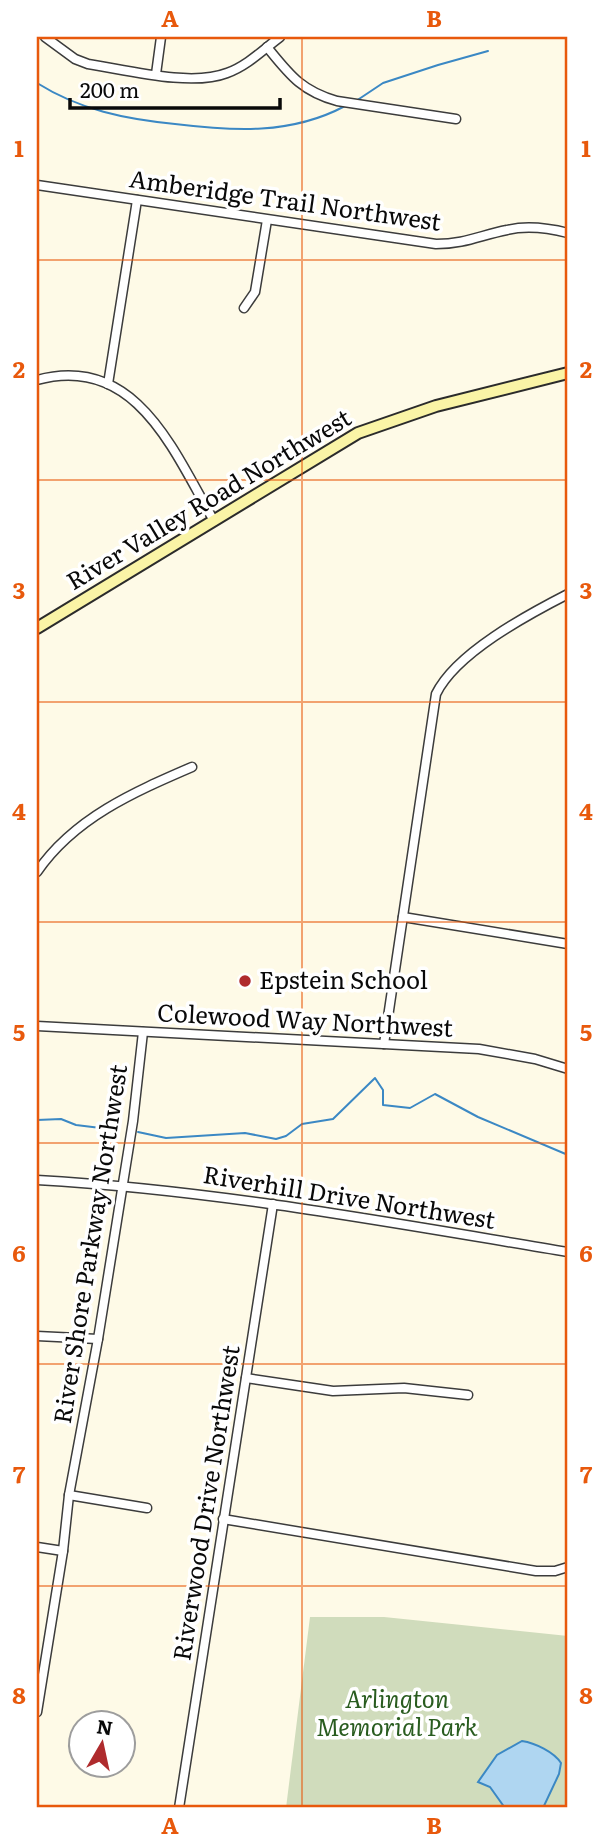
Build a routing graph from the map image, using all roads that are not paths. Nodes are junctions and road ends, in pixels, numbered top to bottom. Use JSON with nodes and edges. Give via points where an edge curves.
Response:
{"nodes":[{"id":1,"x":45,"y":37,"type":"edge"},
{"id":2,"x":161,"y":37,"type":"edge"},
{"id":3,"x":280,"y":37,"type":"edge"},
{"id":4,"x":267,"y":47,"type":"junction"},
{"id":5,"x":156,"y":74,"type":"junction"},
{"id":6,"x":456,"y":119,"type":"dead end"},
{"id":7,"x":37,"y":185,"type":"edge"},
{"id":8,"x":137,"y":201,"type":"junction"},
{"id":9,"x":267,"y":220,"type":"junction"},
{"id":10,"x":568,"y":233,"type":"edge"},
{"id":11,"x":244,"y":308,"type":"dead end"},
{"id":12,"x":568,"y":373,"type":"edge"},
{"id":13,"x":37,"y":380,"type":"edge"},
{"id":14,"x":108,"y":384,"type":"junction"},
{"id":15,"x":214,"y":521,"type":"junction"},
{"id":16,"x":568,"y":594,"type":"edge"},
{"id":17,"x":37,"y":628,"type":"edge"},
{"id":18,"x":192,"y":767,"type":"dead end"},
{"id":19,"x":37,"y":872,"type":"edge"},
{"id":20,"x":403,"y":917,"type":"junction"},
{"id":21,"x":568,"y":944,"type":"edge"},
{"id":22,"x":37,"y":1026,"type":"edge"},
{"id":23,"x":143,"y":1032,"type":"junction"},
{"id":24,"x":384,"y":1044,"type":"junction"},
{"id":25,"x":568,"y":1069,"type":"edge"},
{"id":26,"x":37,"y":1180,"type":"edge"},
{"id":27,"x":123,"y":1185,"type":"junction"},
{"id":28,"x":273,"y":1204,"type":"junction"},
{"id":29,"x":568,"y":1252,"type":"edge"},
{"id":30,"x":37,"y":1336,"type":"edge"},
{"id":31,"x":98,"y":1339,"type":"junction"},
{"id":32,"x":246,"y":1378,"type":"junction"},
{"id":33,"x":468,"y":1395,"type":"dead end"},
{"id":34,"x":69,"y":1495,"type":"junction"},
{"id":35,"x":147,"y":1508,"type":"dead end"},
{"id":36,"x":223,"y":1519,"type":"junction"},
{"id":37,"x":37,"y":1547,"type":"edge"},
{"id":38,"x":63,"y":1551,"type":"junction"},
{"id":39,"x":568,"y":1567,"type":"edge"},
{"id":40,"x":37,"y":1712,"type":"edge"},
{"id":41,"x":179,"y":1808,"type":"edge"}],
"edges":[{"from":1,"to":5,"type":"street","via":[[82,62]]},
{"from":2,"to":5,"type":"street"},
{"from":3,"to":4,"type":"street"},
{"from":4,"to":5,"type":"street","via":[[240,67],[216,77]]},
{"from":4,"to":6,"type":"street","via":[[295,81],[319,96]]},
{"from":7,"to":8,"type":"street","name":"Amberidge Trail Northwest"},
{"from":8,"to":9,"type":"street","name":"Amberidge Trail Northwest"},
{"from":8,"to":14,"type":"street"},
{"from":9,"to":10,"type":"street","name":"Amberidge Trail Northwest","via":[[436,244],[466,242],[520,228]]},
{"from":9,"to":11,"type":"street","via":[[255,292]]},
{"from":12,"to":15,"type":"street","name":"River Valley Road Northwest","via":[[436,406],[358,433]]},
{"from":13,"to":14,"type":"street","via":[[76,376]]},
{"from":14,"to":15,"type":"street","via":[[151,416]]},
{"from":15,"to":17,"type":"street","name":"River Valley Road Northwest"},
{"from":16,"to":20,"type":"street","via":[[515,623],[454,668],[442,683],[433,706]]},
{"from":18,"to":19,"type":"street","via":[[86,821],[59,843]]},
{"from":20,"to":21,"type":"street"},
{"from":20,"to":24,"type":"street"},
{"from":22,"to":23,"type":"street","name":"Colewood Way Northwest"},
{"from":23,"to":24,"type":"street","name":"Colewood Way Northwest"},
{"from":23,"to":27,"type":"street","name":"River Shore Parkway Northwest"},
{"from":24,"to":25,"type":"street","name":"Colewood Way Northwest","via":[[479,1049]]},
{"from":26,"to":27,"type":"street"},
{"from":27,"to":28,"type":"street","name":"Riverhill Drive Northwest"},
{"from":27,"to":31,"type":"street","name":"River Shore Parkway Northwest"},
{"from":28,"to":29,"type":"street","name":"Riverhill Drive Northwest"},
{"from":28,"to":32,"type":"street","name":"Riverwood Drive Northwest"},
{"from":30,"to":31,"type":"street"},
{"from":31,"to":34,"type":"street","name":"River Shore Parkway Northwest"},
{"from":32,"to":33,"type":"street","via":[[332,1391],[404,1388]]},
{"from":32,"to":36,"type":"street","name":"Riverwood Drive Northwest"},
{"from":34,"to":35,"type":"street"},
{"from":34,"to":38,"type":"street","name":"River Shore Parkway Northwest"},
{"from":36,"to":39,"type":"street","via":[[536,1571]]},
{"from":36,"to":41,"type":"street","name":"Riverwood Drive Northwest"},
{"from":37,"to":38,"type":"street"},
{"from":38,"to":40,"type":"street","name":"River Shore Parkway Northwest"}]}
